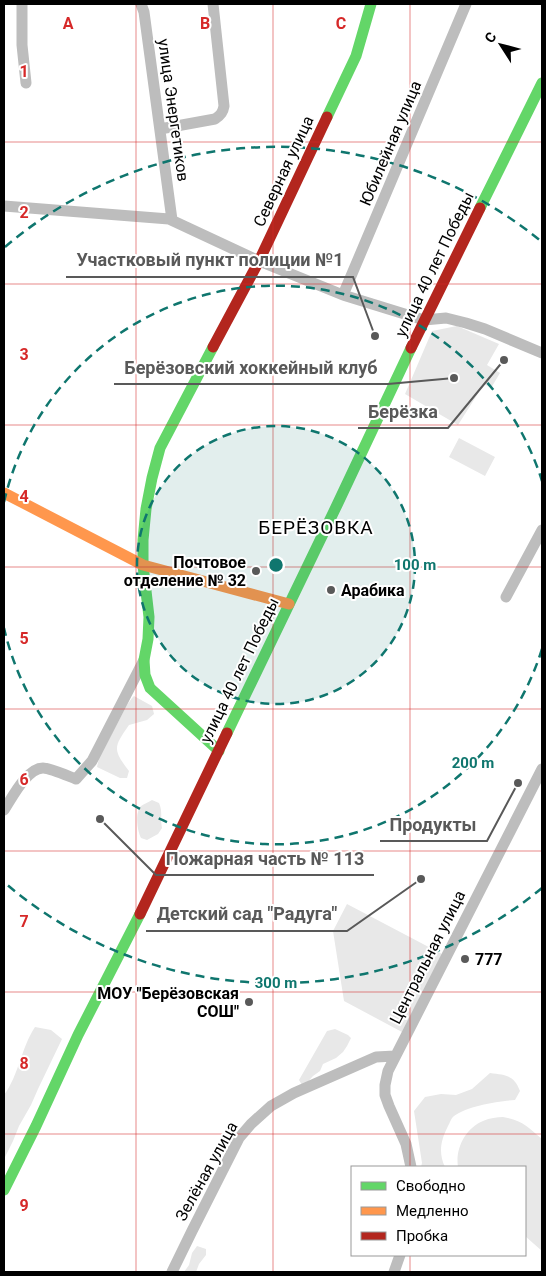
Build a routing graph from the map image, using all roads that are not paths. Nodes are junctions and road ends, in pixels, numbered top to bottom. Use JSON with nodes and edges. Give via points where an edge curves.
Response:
{"nodes":[{"id":1,"x":22,"y":4,"type":"edge"},
{"id":2,"x":142,"y":4,"type":"edge"},
{"id":3,"x":213,"y":4,"type":"edge"},
{"id":4,"x":371,"y":4,"type":"edge"},
{"id":5,"x":466,"y":4,"type":"edge"},
{"id":6,"x":26,"y":83,"type":"dead end"},
{"id":7,"x":542,"y":83,"type":"edge"},
{"id":8,"x":160,"y":129,"type":"junction"},
{"id":9,"x":4,"y":206,"type":"edge"},
{"id":10,"x":172,"y":220,"type":"junction"},
{"id":11,"x":258,"y":260,"type":"junction"},
{"id":12,"x":344,"y":295,"type":"junction"},
{"id":13,"x":424,"y":320,"type":"junction"},
{"id":14,"x":542,"y":353,"type":"edge"},
{"id":15,"x":4,"y":493,"type":"edge"},
{"id":16,"x":542,"y":530,"type":"edge"},
{"id":17,"x":143,"y":565,"type":"junction"},
{"id":18,"x":506,"y":597,"type":"dead end"},
{"id":19,"x":289,"y":604,"type":"junction"},
{"id":20,"x":144,"y":660,"type":"junction"},
{"id":21,"x":219,"y":751,"type":"junction"},
{"id":22,"x":542,"y":769,"type":"edge"},
{"id":23,"x":4,"y":810,"type":"edge"},
{"id":24,"x":395,"y":1056,"type":"junction"},
{"id":25,"x":410,"y":1166,"type":"edge"},
{"id":26,"x":4,"y":1190,"type":"edge"},
{"id":27,"x":400,"y":1256,"type":"edge"},
{"id":28,"x":172,"y":1272,"type":"edge"},
{"id":29,"x":394,"y":1272,"type":"edge"}],
"edges":[{"from":1,"to":6,"type":"street"},
{"from":2,"to":8,"type":"street","name":"улица Энергетиков"},
{"from":3,"to":8,"type":"street","via":[[223,112],[215,119]]},
{"from":4,"to":11,"type":"street","name":"Северная улица","via":[[356,56]]},
{"from":5,"to":12,"type":"street","name":"Юбилейная улица"},
{"from":7,"to":13,"type":"street","name":"улица 40 лет Победы"},
{"from":8,"to":10,"type":"street","name":"улица Энергетиков"},
{"from":9,"to":10,"type":"street"},
{"from":10,"to":11,"type":"street"},
{"from":11,"to":12,"type":"street"},
{"from":11,"to":17,"type":"street","name":"Северная улица","via":[[160,448],[146,509]]},
{"from":12,"to":13,"type":"street"},
{"from":13,"to":14,"type":"street","via":[[454,319]]},
{"from":13,"to":19,"type":"street","name":"улица 40 лет Победы"},
{"from":15,"to":17,"type":"street"},
{"from":16,"to":18,"type":"street"},
{"from":17,"to":19,"type":"street"},
{"from":17,"to":20,"type":"street","name":"Северная улица","via":[[149,617]]},
{"from":19,"to":21,"type":"street","name":"улица 40 лет Победы"},
{"from":20,"to":21,"type":"street","name":"Северная улица","via":[[150,688]]},
{"from":20,"to":23,"type":"street","via":[[92,762],[83,772],[76,779],[44,768],[36,769],[28,775]]},
{"from":21,"to":26,"type":"street","name":"улица 40 лет Победы"},
{"from":22,"to":24,"type":"street","name":"Центральная улица"},
{"from":24,"to":25,"type":"street","name":"Центральная улица","via":[[388,1071],[385,1095],[406,1144]]},
{"from":24,"to":28,"type":"street","name":"Зелёная улица","via":[[376,1057],[294,1093],[271,1106],[250,1124],[239,1138]]},
{"from":27,"to":29,"type":"street"}]}
